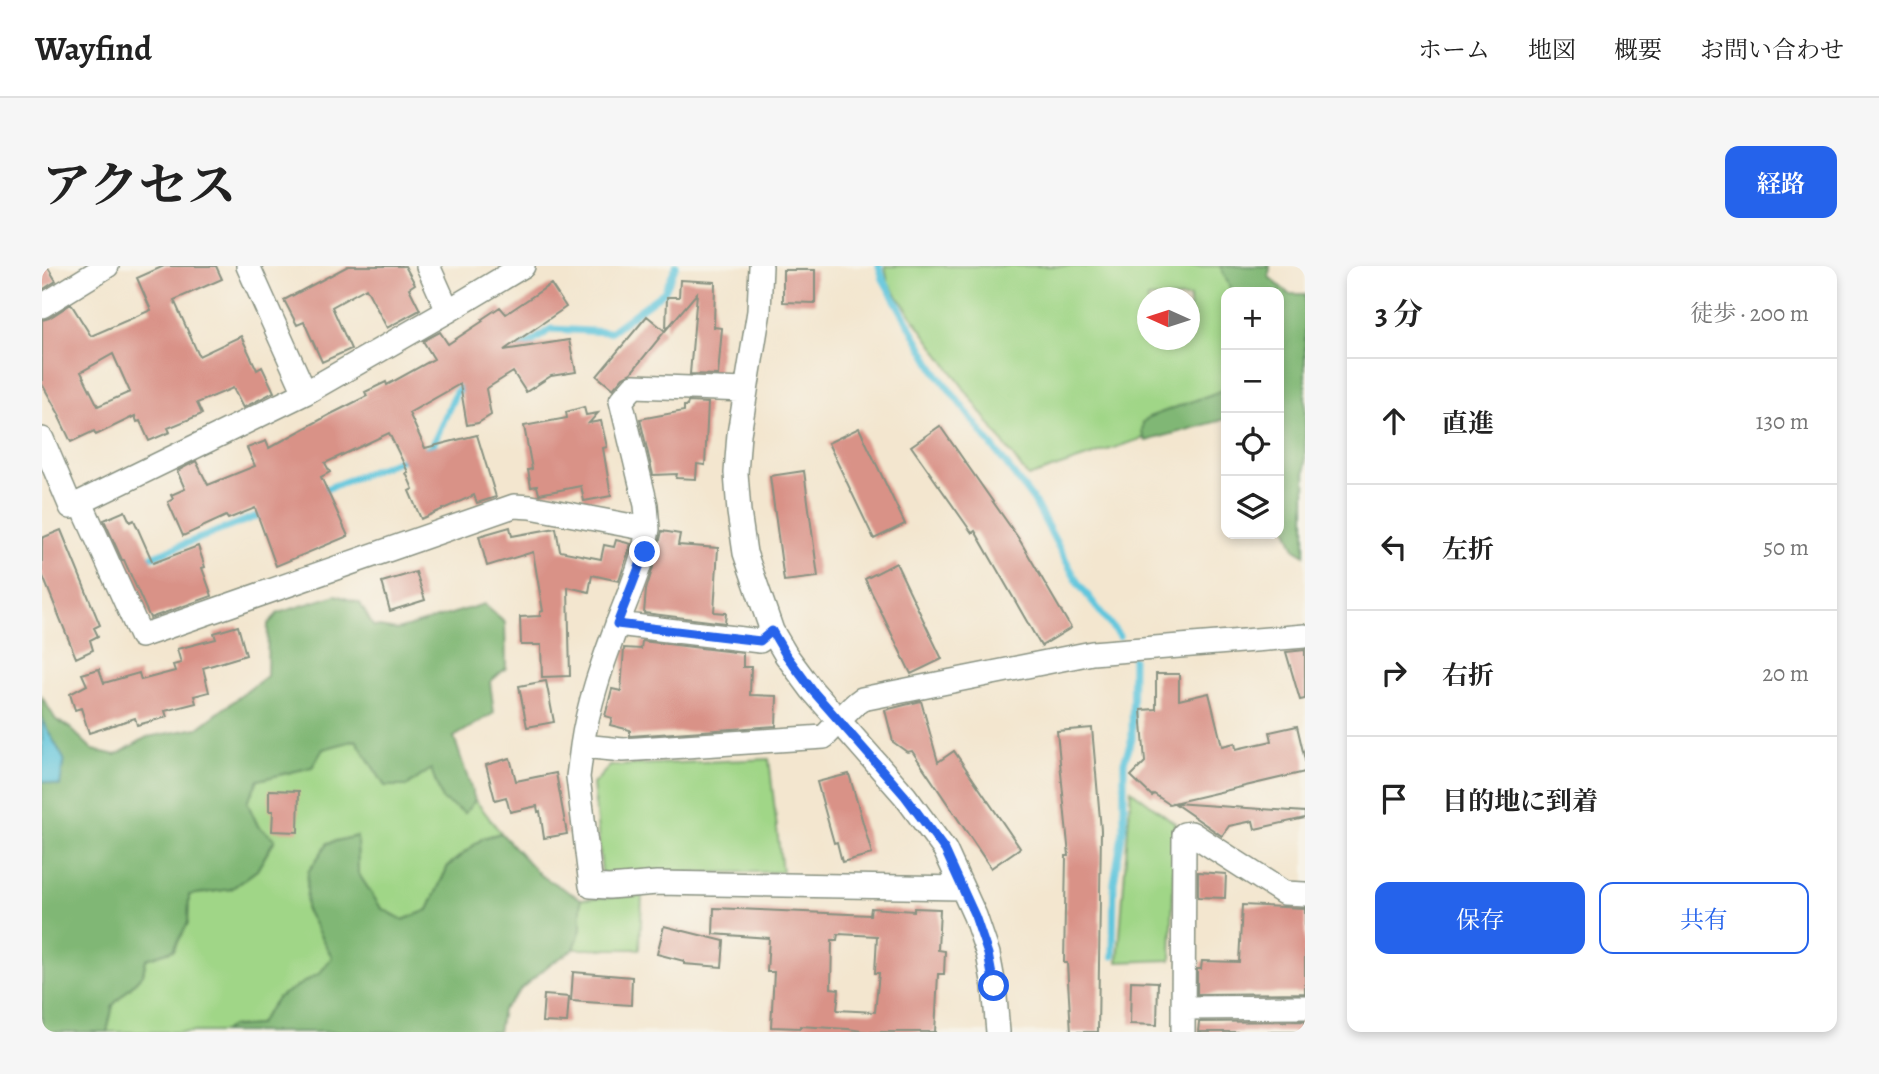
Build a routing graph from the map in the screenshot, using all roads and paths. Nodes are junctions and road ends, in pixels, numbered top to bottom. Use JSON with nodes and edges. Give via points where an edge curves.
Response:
{"nodes":[{"id":1,"x":107,"y":266,"type":"edge"},
{"id":2,"x":248,"y":266,"type":"edge"},
{"id":3,"x":428,"y":266,"type":"edge"},
{"id":4,"x":523,"y":266,"type":"edge"},
{"id":5,"x":761,"y":266,"type":"edge"},
{"id":6,"x":42,"y":306,"type":"edge"},
{"id":7,"x":448,"y":312,"type":"junction"},
{"id":8,"x":746,"y":390,"type":"junction"},
{"id":9,"x":304,"y":393,"type":"junction"},
{"id":10,"x":42,"y":439,"type":"edge"},
{"id":11,"x":81,"y":503,"type":"junction"},
{"id":12,"x":648,"y":529,"type":"junction"},
{"id":13,"x":617,"y":624,"type":"junction"},
{"id":14,"x":772,"y":631,"type":"junction"},
{"id":15,"x":1305,"y":636,"type":"edge"},
{"id":16,"x":839,"y":723,"type":"junction"},
{"id":17,"x":582,"y":746,"type":"junction"},
{"id":18,"x":962,"y":888,"type":"junction"},
{"id":19,"x":1305,"y":894,"type":"edge"},
{"id":20,"x":1305,"y":1007,"type":"edge"},
{"id":21,"x":1183,"y":1008,"type":"junction"},
{"id":22,"x":998,"y":1032,"type":"edge"},
{"id":23,"x":1182,"y":1032,"type":"edge"}],
"edges":[{"from":1,"to":6,"type":"street"},
{"from":2,"to":9,"type":"street"},
{"from":3,"to":7,"type":"street"},
{"from":4,"to":7,"type":"street"},
{"from":5,"to":8,"type":"street"},
{"from":7,"to":9,"type":"street"},
{"from":8,"to":12,"type":"street","via":[[634,386],[621,401]]},
{"from":8,"to":14,"type":"street","via":[[736,473],[739,512],[745,553]]},
{"from":9,"to":11,"type":"street"},
{"from":10,"to":11,"type":"street","via":[[71,507]]},
{"from":11,"to":12,"type":"street","via":[[141,636],[514,506]]},
{"from":12,"to":13,"type":"street","via":[[645,552]]},
{"from":13,"to":14,"type":"street","via":[[760,641]]},
{"from":13,"to":17,"type":"street","via":[[586,719]]},
{"from":14,"to":16,"type":"street"},
{"from":15,"to":16,"type":"street","via":[[1092,653],[862,699]]},
{"from":16,"to":17,"type":"street","via":[[824,737],[623,750]]},
{"from":16,"to":18,"type":"street","via":[[905,796],[945,850]]},
{"from":17,"to":18,"type":"street","via":[[578,777],[591,886]]},
{"from":18,"to":22,"type":"street","via":[[988,954]]},
{"from":19,"to":21,"type":"street","via":[[1284,893],[1191,833],[1184,834]]},
{"from":20,"to":21,"type":"street"},
{"from":21,"to":23,"type":"street"}]}
